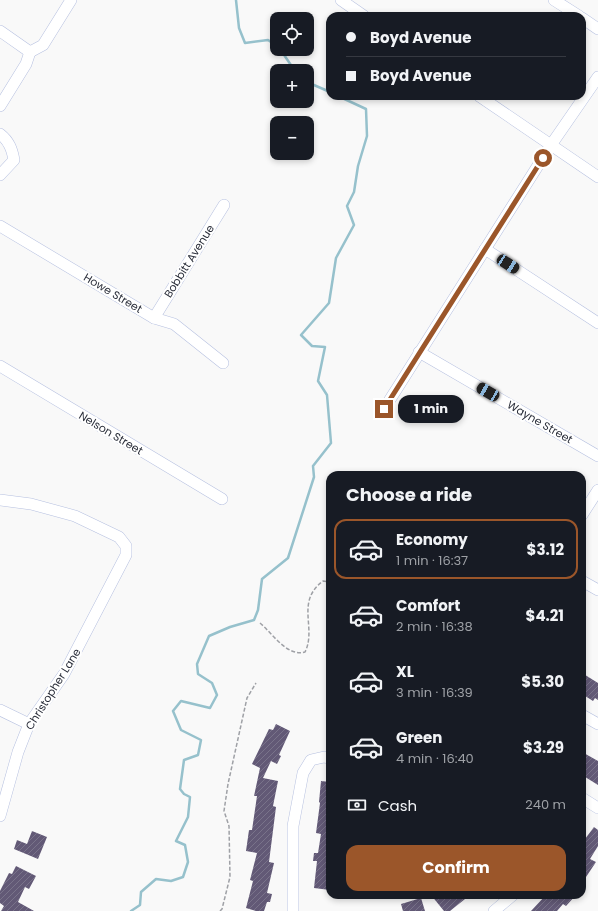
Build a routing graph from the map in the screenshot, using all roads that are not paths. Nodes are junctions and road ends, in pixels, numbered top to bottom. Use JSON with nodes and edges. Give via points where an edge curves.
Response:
{"nodes":[{"id":1,"x":71,"y":0,"type":"edge"},
{"id":2,"x":554,"y":0,"type":"edge"},
{"id":3,"x":349,"y":2,"type":"edge"},
{"id":4,"x":360,"y":12,"type":"edge"},
{"id":5,"x":573,"y":12,"type":"edge"},
{"id":6,"x":586,"y":21,"type":"edge"},
{"id":7,"x":598,"y":29,"type":"edge"},
{"id":8,"x":0,"y":31,"type":"edge"},
{"id":9,"x":30,"y":52,"type":"junction"},
{"id":10,"x":598,"y":77,"type":"edge"},
{"id":11,"x":586,"y":94,"type":"edge"},
{"id":12,"x":484,"y":100,"type":"edge"},
{"id":13,"x":582,"y":100,"type":"edge"},
{"id":14,"x":0,"y":106,"type":"edge"},
{"id":15,"x":0,"y":134,"type":"edge"},
{"id":16,"x":551,"y":145,"type":"junction"},
{"id":17,"x":0,"y":176,"type":"edge"},
{"id":18,"x":598,"y":177,"type":"edge"},
{"id":19,"x":224,"y":205,"type":"dead end"},
{"id":20,"x":0,"y":226,"type":"edge"},
{"id":21,"x":485,"y":249,"type":"junction"},
{"id":22,"x":154,"y":318,"type":"junction"},
{"id":23,"x":598,"y":323,"type":"edge"},
{"id":24,"x":419,"y":352,"type":"junction"},
{"id":25,"x":223,"y":363,"type":"dead end"},
{"id":26,"x":0,"y":366,"type":"edge"},
{"id":27,"x":384,"y":409,"type":"dead end"},
{"id":28,"x":598,"y":456,"type":"edge"},
{"id":29,"x":598,"y":490,"type":"edge"},
{"id":30,"x":222,"y":499,"type":"dead end"},
{"id":31,"x":0,"y":500,"type":"edge"},
{"id":32,"x":586,"y":509,"type":"edge"},
{"id":33,"x":586,"y":583,"type":"edge"},
{"id":34,"x":598,"y":590,"type":"edge"},
{"id":35,"x":0,"y":710,"type":"edge"},
{"id":36,"x":586,"y":716,"type":"edge"},
{"id":37,"x":29,"y":724,"type":"junction"},
{"id":38,"x":598,"y":724,"type":"edge"},
{"id":39,"x":326,"y":757,"type":"edge"},
{"id":40,"x":586,"y":801,"type":"edge"},
{"id":41,"x":598,"y":808,"type":"edge"},
{"id":42,"x":0,"y":816,"type":"edge"},
{"id":43,"x":508,"y":899,"type":"edge"},
{"id":44,"x":293,"y":911,"type":"edge"},
{"id":45,"x":494,"y":911,"type":"edge"}],
"edges":[{"from":1,"to":9,"type":"street","via":[[43,46]]},
{"from":2,"to":5,"type":"street"},
{"from":3,"to":4,"type":"street"},
{"from":6,"to":7,"type":"street"},
{"from":8,"to":9,"type":"street"},
{"from":9,"to":14,"type":"street","via":[[26,64]]},
{"from":10,"to":11,"type":"street"},
{"from":12,"to":16,"type":"street"},
{"from":13,"to":16,"type":"street"},
{"from":15,"to":17,"type":"street","via":[[7,139],[13,150],[14,160]]},
{"from":16,"to":18,"type":"street"},
{"from":16,"to":21,"type":"street"},
{"from":19,"to":22,"type":"street","name":"Bobbitt Avenue"},
{"from":20,"to":22,"type":"street","name":"Howe Street"},
{"from":21,"to":23,"type":"street"},
{"from":21,"to":24,"type":"street"},
{"from":22,"to":25,"type":"street","name":"Howe Street","via":[[174,324]]},
{"from":24,"to":27,"type":"street"},
{"from":24,"to":28,"type":"street","name":"Wayne Street"},
{"from":26,"to":30,"type":"street","name":"Nelson Street"},
{"from":29,"to":32,"type":"street"},
{"from":31,"to":37,"type":"street","name":"Christopher Lane","via":[[31,504],[75,516],[119,537],[126,546],[126,555],[64,674]]},
{"from":33,"to":34,"type":"street"},
{"from":35,"to":37,"type":"street"},
{"from":36,"to":38,"type":"street"},
{"from":37,"to":42,"type":"street","name":"Christopher Lane","via":[[18,752]]},
{"from":39,"to":44,"type":"street","via":[[311,760],[303,773],[294,826]]},
{"from":40,"to":41,"type":"street"},
{"from":43,"to":45,"type":"street"}]}
